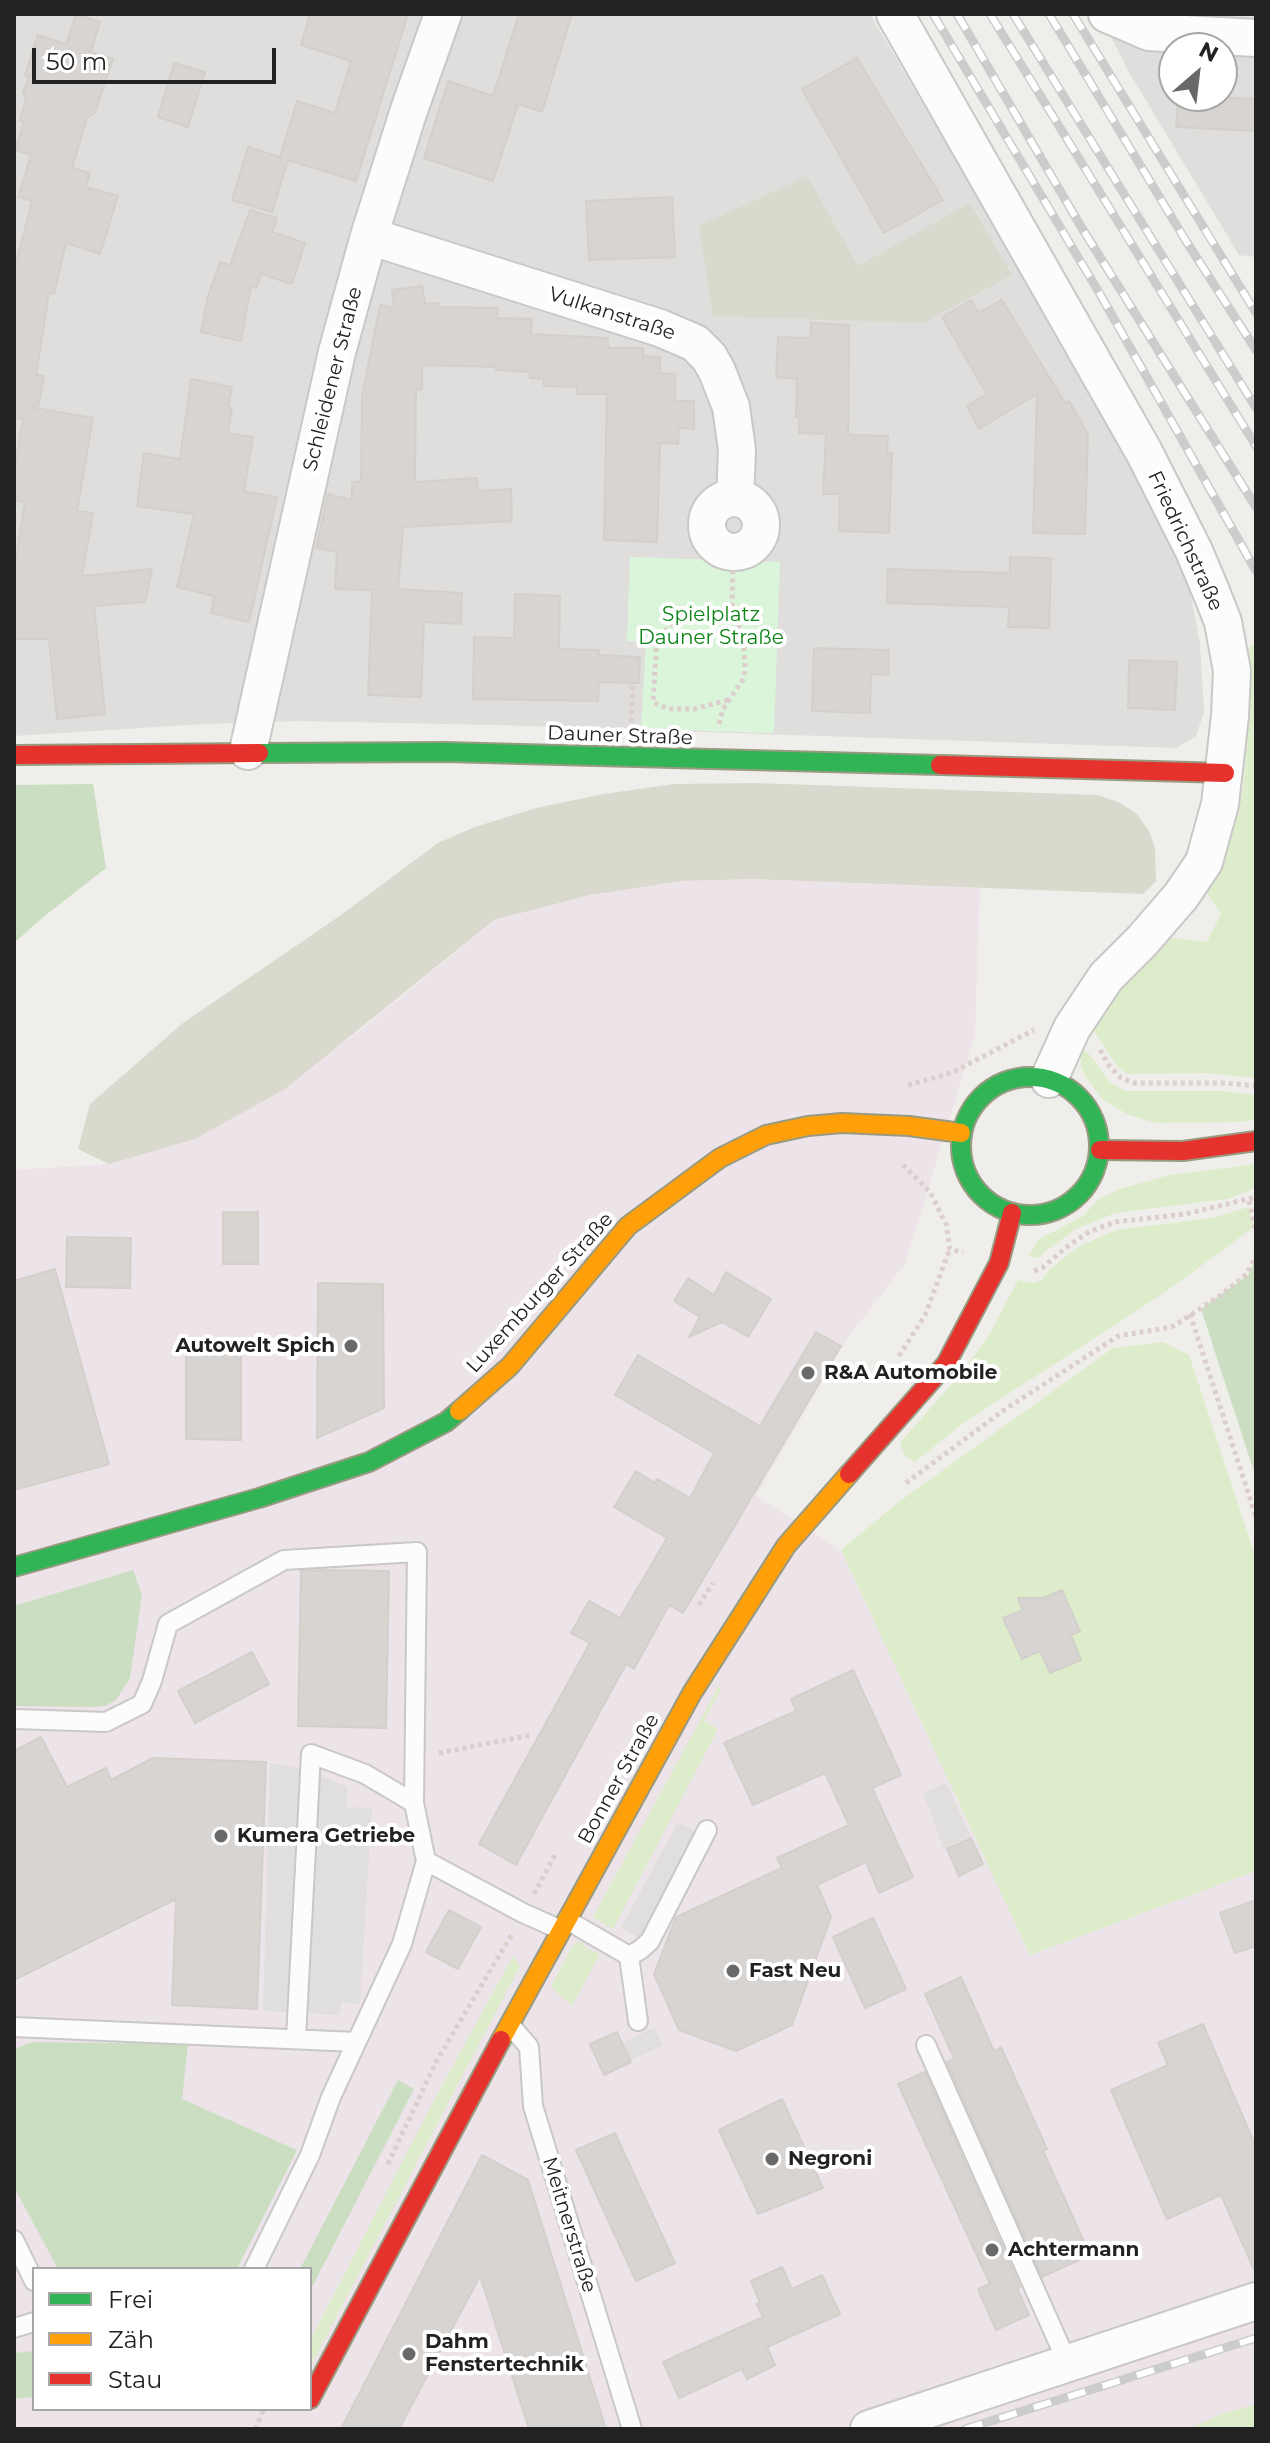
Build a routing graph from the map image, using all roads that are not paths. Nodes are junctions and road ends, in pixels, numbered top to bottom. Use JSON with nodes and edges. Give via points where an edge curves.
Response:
{"nodes":[{"id":1,"x":443,"y":14,"type":"edge"},
{"id":2,"x":895,"y":14,"type":"edge"},
{"id":3,"x":1107,"y":14,"type":"edge"},
{"id":4,"x":1256,"y":38,"type":"edge"},
{"id":5,"x":369,"y":236,"type":"junction"},
{"id":6,"x":733,"y":552,"type":"road end"},
{"id":7,"x":248,"y":751,"type":"junction"},
{"id":8,"x":14,"y":755,"type":"edge"},
{"id":9,"x":1225,"y":773,"type":"junction"},
{"id":10,"x":1049,"y":1079,"type":"junction"},
{"id":11,"x":961,"y":1133,"type":"junction"},
{"id":12,"x":1256,"y":1141,"type":"edge"},
{"id":13,"x":1100,"y":1150,"type":"junction"},
{"id":14,"x":1012,"y":1213,"type":"junction"},
{"id":15,"x":14,"y":1567,"type":"edge"},
{"id":16,"x":14,"y":1719,"type":"edge"},
{"id":17,"x":414,"y":1803,"type":"junction"},
{"id":18,"x":707,"y":1830,"type":"dead end"},
{"id":19,"x":426,"y":1861,"type":"junction"},
{"id":20,"x":564,"y":1925,"type":"junction"},
{"id":21,"x":629,"y":1956,"type":"junction"},
{"id":22,"x":638,"y":2021,"type":"dead end"},
{"id":23,"x":510,"y":2024,"type":"junction"},
{"id":24,"x":14,"y":2027,"type":"edge"},
{"id":25,"x":296,"y":2038,"type":"junction"},
{"id":26,"x":356,"y":2042,"type":"junction"},
{"id":27,"x":926,"y":2045,"type":"dead end"},
{"id":28,"x":14,"y":2240,"type":"edge"},
{"id":29,"x":255,"y":2267,"type":"edge"},
{"id":30,"x":32,"y":2277,"type":"edge"},
{"id":31,"x":1256,"y":2301,"type":"edge"},
{"id":32,"x":1068,"y":2364,"type":"junction"},
{"id":33,"x":312,"y":2395,"type":"edge"},
{"id":34,"x":632,"y":2429,"type":"edge"},
{"id":35,"x":869,"y":2429,"type":"edge"}],
"edges":[{"from":1,"to":5,"type":"street","name":"Schleidener Straße"},
{"from":2,"to":9,"type":"street","name":"Friedrichstraße","via":[[1144,452],[1194,551],[1223,622],[1232,671]]},
{"from":3,"to":4,"type":"street","via":[[1149,32]]},
{"from":5,"to":6,"type":"street","name":"Vulkanstraße","via":[[695,343],[717,371],[731,407],[737,450],[735,498],[717,504],[707,528],[716,545]]},
{"from":5,"to":7,"type":"street","name":"Schleidener Straße","via":[[337,352]]},
{"from":7,"to":8,"type":"street","name":"Dauner Straße"},
{"from":7,"to":9,"type":"street","name":"Dauner Straße"},
{"from":9,"to":10,"type":"street","name":"Friedrichstraße","via":[[1204,862],[1181,896],[1106,977],[1072,1028]]},
{"from":10,"to":11,"type":"street","via":[[1026,1076],[984,1093],[969,1111]]},
{"from":10,"to":13,"type":"street","via":[[1070,1089],[1087,1106]]},
{"from":11,"to":14,"type":"street","via":[[966,1174],[977,1192]]},
{"from":11,"to":15,"type":"street","name":"Luxemburger Straße","via":[[842,1123],[766,1135],[720,1158],[628,1226],[510,1366],[446,1422],[369,1462]]},
{"from":12,"to":13,"type":"street","via":[[1183,1151]]},
{"from":13,"to":14,"type":"street","via":[[1096,1170],[1071,1203],[1033,1216]]},
{"from":14,"to":20,"type":"street","name":"Bonner Straße","via":[[999,1263],[946,1364],[804,1522],[738,1618]]},
{"from":16,"to":17,"type":"lane","via":[[106,1722],[142,1704],[168,1624],[284,1560],[417,1552]]},
{"from":17,"to":19,"type":"lane"},
{"from":17,"to":25,"type":"lane","via":[[365,1774],[311,1754]]},
{"from":18,"to":21,"type":"lane","via":[[650,1941]]},
{"from":19,"to":20,"type":"lane","via":[[523,1913]]},
{"from":19,"to":26,"type":"lane","via":[[402,1944]]},
{"from":20,"to":21,"type":"lane"},
{"from":20,"to":23,"type":"street","name":"Bonner Straße"},
{"from":21,"to":22,"type":"lane"},
{"from":23,"to":33,"type":"street","name":"Bonner Straße"},
{"from":23,"to":34,"type":"lane","name":"Meitnerstraße","via":[[529,2047],[533,2106]]},
{"from":24,"to":25,"type":"lane"},
{"from":25,"to":26,"type":"lane"},
{"from":26,"to":29,"type":"lane","via":[[310,2155]]},
{"from":27,"to":32,"type":"lane"},
{"from":28,"to":30,"type":"lane"},
{"from":31,"to":32,"type":"street"},
{"from":32,"to":35,"type":"street"}]}
